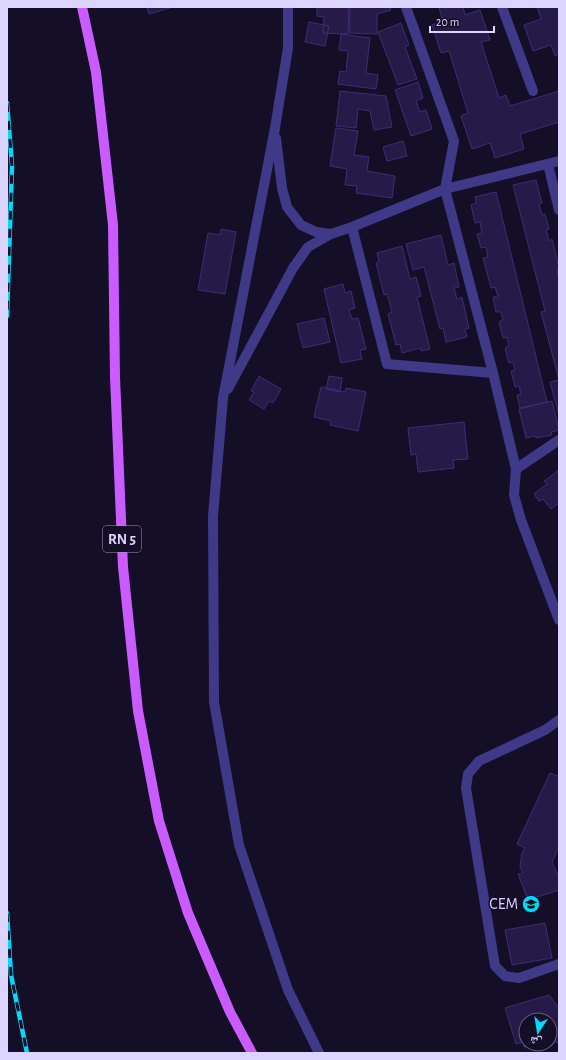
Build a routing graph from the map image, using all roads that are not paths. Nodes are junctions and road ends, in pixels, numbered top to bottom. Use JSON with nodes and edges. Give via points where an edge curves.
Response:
{"nodes":[{"id":1,"x":82,"y":7,"type":"edge"},
{"id":2,"x":288,"y":7,"type":"edge"},
{"id":3,"x":406,"y":7,"type":"edge"},
{"id":4,"x":502,"y":7,"type":"edge"},
{"id":5,"x":533,"y":91,"type":"dead end"},
{"id":6,"x":275,"y":128,"type":"junction"},
{"id":7,"x":559,"y":161,"type":"edge"},
{"id":8,"x":548,"y":164,"type":"junction"},
{"id":9,"x":445,"y":189,"type":"junction"},
{"id":10,"x":559,"y":210,"type":"edge"},
{"id":11,"x":352,"y":227,"type":"junction"},
{"id":12,"x":331,"y":234,"type":"junction"},
{"id":13,"x":493,"y":373,"type":"junction"},
{"id":14,"x":223,"y":398,"type":"junction"},
{"id":15,"x":559,"y":440,"type":"edge"},
{"id":16,"x":516,"y":469,"type":"junction"},
{"id":17,"x":559,"y":620,"type":"edge"},
{"id":18,"x":559,"y":720,"type":"edge"},
{"id":19,"x":559,"y":964,"type":"edge"},
{"id":20,"x":252,"y":1053,"type":"edge"},
{"id":21,"x":320,"y":1053,"type":"edge"}],
"edges":[{"from":1,"to":20,"type":"main road","number":"RN 5","via":[[96,72],[112,225],[123,567],[138,711],[159,821],[188,913],[230,1012]]},
{"from":2,"to":6,"type":"street","via":[[288,48]]},
{"from":3,"to":9,"type":"street","via":[[454,140]]},
{"from":4,"to":5,"type":"street"},
{"from":6,"to":12,"type":"street","via":[[282,188],[287,207],[300,225],[316,232]]},
{"from":6,"to":14,"type":"street"},
{"from":7,"to":8,"type":"street"},
{"from":8,"to":9,"type":"street"},
{"from":8,"to":10,"type":"street"},
{"from":9,"to":11,"type":"street"},
{"from":9,"to":13,"type":"street"},
{"from":11,"to":12,"type":"street"},
{"from":11,"to":13,"type":"street","via":[[387,364]]},
{"from":12,"to":14,"type":"street","via":[[308,247],[293,268]]},
{"from":13,"to":16,"type":"street"},
{"from":14,"to":21,"type":"street","via":[[213,516],[214,702],[239,845],[288,990]]},
{"from":15,"to":16,"type":"street"},
{"from":16,"to":17,"type":"street","via":[[514,495],[521,520]]},
{"from":18,"to":19,"type":"street","via":[[545,730],[479,761],[468,774],[466,788],[495,966],[505,976],[519,978]]}]}
